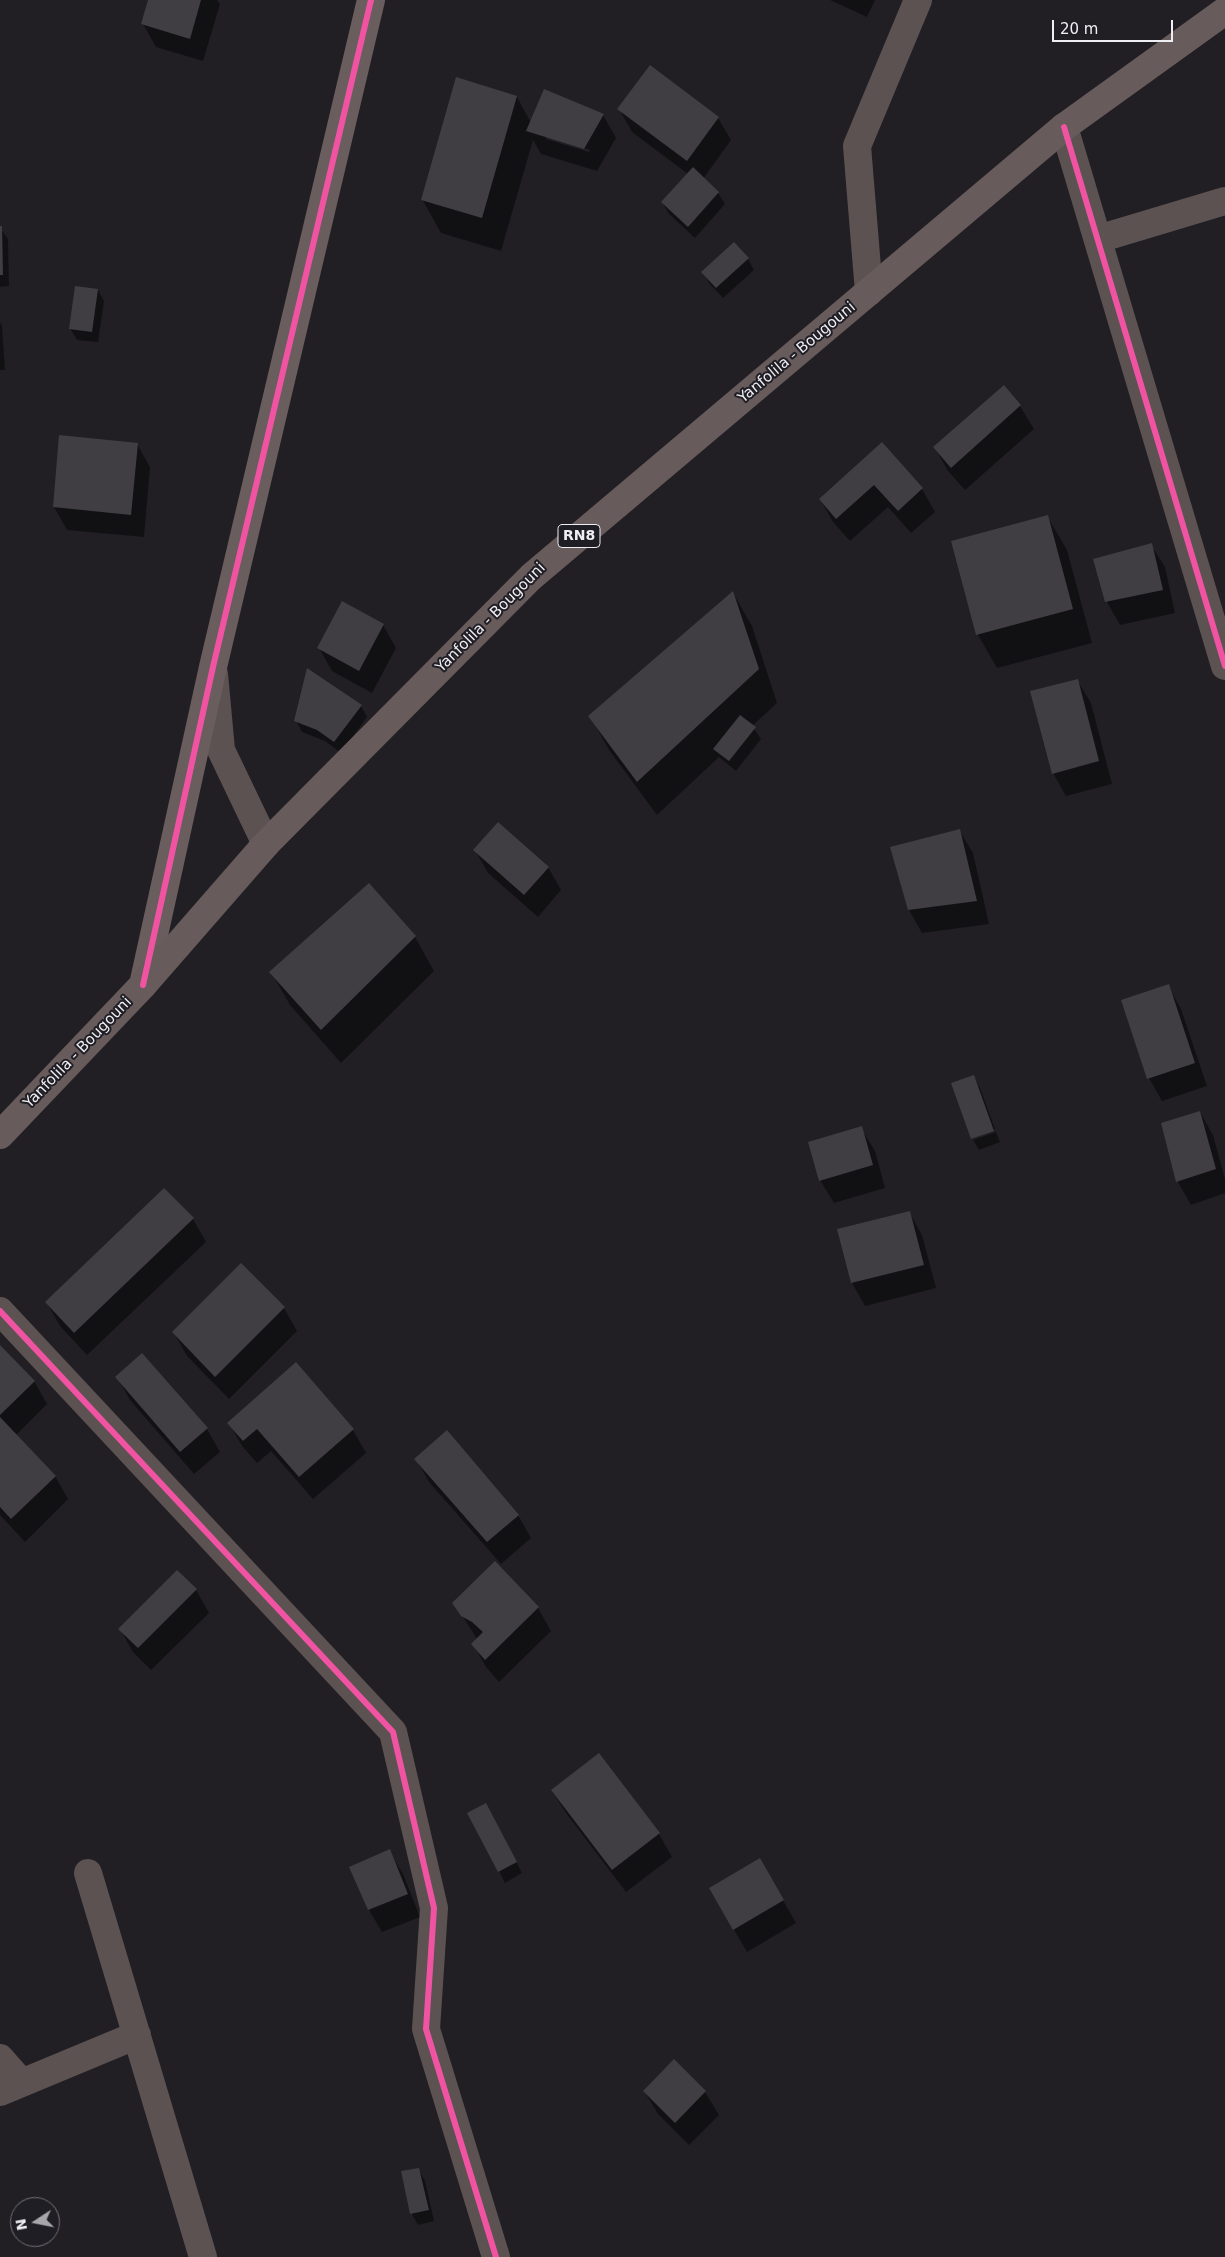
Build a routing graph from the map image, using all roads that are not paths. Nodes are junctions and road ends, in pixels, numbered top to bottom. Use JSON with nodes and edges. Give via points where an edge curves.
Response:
{"nodes":[{"id":1,"x":371,"y":0,"type":"edge"},
{"id":2,"x":918,"y":0,"type":"edge"},
{"id":3,"x":1225,"y":11,"type":"edge"},
{"id":4,"x":1064,"y":127,"type":"junction"},
{"id":5,"x":1225,"y":201,"type":"edge"},
{"id":6,"x":1098,"y":239,"type":"junction"},
{"id":7,"x":869,"y":292,"type":"junction"},
{"id":8,"x":1225,"y":666,"type":"edge"},
{"id":9,"x":213,"y":667,"type":"junction"},
{"id":10,"x":266,"y":844,"type":"junction"},
{"id":11,"x":143,"y":985,"type":"junction"},
{"id":12,"x":0,"y":1135,"type":"edge"},
{"id":13,"x":0,"y":1311,"type":"edge"},
{"id":14,"x":88,"y":1873,"type":"dead end"},
{"id":15,"x":137,"y":2035,"type":"junction"},
{"id":16,"x":0,"y":2058,"type":"edge"},
{"id":17,"x":11,"y":2087,"type":"edge"},
{"id":18,"x":203,"y":2257,"type":"edge"},
{"id":19,"x":496,"y":2257,"type":"edge"}],
"edges":[{"from":1,"to":9,"type":"street"},
{"from":2,"to":7,"type":"street","via":[[857,146]]},
{"from":3,"to":4,"type":"main road","name":"Yanfolila - Bougouni","number":"RN8"},
{"from":4,"to":6,"type":"street"},
{"from":4,"to":7,"type":"main road","name":"Yanfolila - Bougouni","number":"RN8"},
{"from":5,"to":6,"type":"street"},
{"from":6,"to":8,"type":"street"},
{"from":7,"to":10,"type":"main road","name":"Yanfolila - Bougouni","number":"RN8","via":[[531,577]]},
{"from":9,"to":10,"type":"street","via":[[221,750]]},
{"from":9,"to":11,"type":"street"},
{"from":10,"to":11,"type":"main road","name":"Yanfolila - Bougouni","number":"RN8"},
{"from":11,"to":12,"type":"main road","name":"Yanfolila - Bougouni","number":"RN8"},
{"from":13,"to":19,"type":"street","via":[[392,1732],[434,1908],[426,2029]]},
{"from":14,"to":15,"type":"street"},
{"from":15,"to":17,"type":"street"},
{"from":15,"to":18,"type":"street"},
{"from":16,"to":17,"type":"street"}]}
